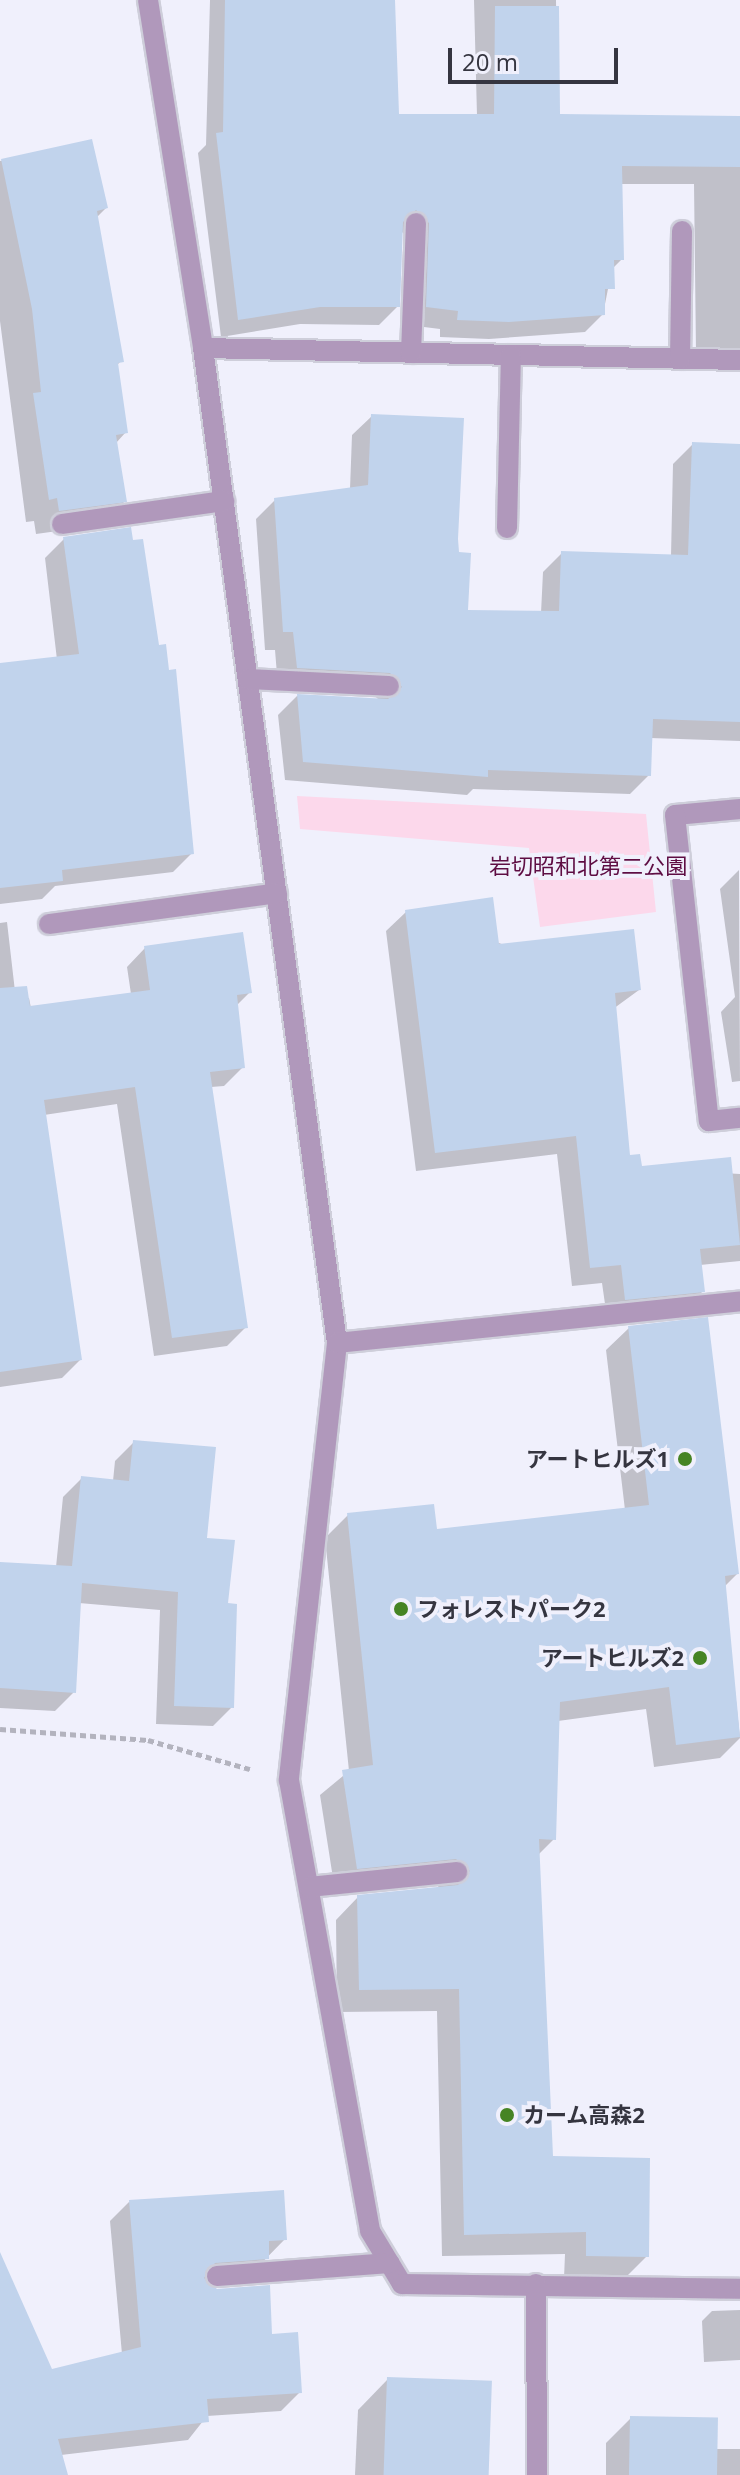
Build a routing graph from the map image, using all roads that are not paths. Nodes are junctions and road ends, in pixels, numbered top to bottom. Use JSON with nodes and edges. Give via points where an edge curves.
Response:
{"nodes":[{"id":1,"x":148,"y":0,"type":"edge"},
{"id":2,"x":416,"y":223,"type":"dead end"},
{"id":3,"x":682,"y":231,"type":"dead end"},
{"id":4,"x":203,"y":348,"type":"junction"},
{"id":5,"x":411,"y":353,"type":"junction"},
{"id":6,"x":511,"y":355,"type":"junction"},
{"id":7,"x":680,"y":359,"type":"junction"},
{"id":8,"x":740,"y":360,"type":"edge"},
{"id":9,"x":224,"y":501,"type":"junction"},
{"id":10,"x":62,"y":524,"type":"dead end"},
{"id":11,"x":507,"y":528,"type":"dead end"},
{"id":12,"x":248,"y":679,"type":"junction"},
{"id":13,"x":389,"y":686,"type":"dead end"},
{"id":14,"x":740,"y":809,"type":"edge"},
{"id":15,"x":277,"y":893,"type":"junction"},
{"id":16,"x":49,"y":924,"type":"dead end"},
{"id":17,"x":740,"y":1118,"type":"edge"},
{"id":18,"x":740,"y":1301,"type":"edge"},
{"id":19,"x":337,"y":1343,"type":"junction"},
{"id":20,"x":457,"y":1872,"type":"dead end"},
{"id":21,"x":309,"y":1887,"type":"junction"},
{"id":22,"x":390,"y":2263,"type":"junction"},
{"id":23,"x":217,"y":2276,"type":"dead end"},
{"id":24,"x":536,"y":2284,"type":"junction"},
{"id":25,"x":740,"y":2289,"type":"edge"},
{"id":26,"x":537,"y":2475,"type":"edge"}],
"edges":[{"from":1,"to":4,"type":"street"},
{"from":2,"to":5,"type":"street"},
{"from":3,"to":7,"type":"street"},
{"from":4,"to":5,"type":"street"},
{"from":4,"to":9,"type":"street"},
{"from":5,"to":6,"type":"street"},
{"from":6,"to":7,"type":"street"},
{"from":6,"to":11,"type":"street"},
{"from":7,"to":8,"type":"street"},
{"from":9,"to":10,"type":"street"},
{"from":9,"to":12,"type":"street"},
{"from":12,"to":13,"type":"street"},
{"from":12,"to":15,"type":"street"},
{"from":14,"to":17,"type":"street","via":[[675,815],[709,1121]]},
{"from":15,"to":16,"type":"street"},
{"from":15,"to":19,"type":"street"},
{"from":18,"to":19,"type":"street"},
{"from":19,"to":21,"type":"street","via":[[289,1780]]},
{"from":20,"to":21,"type":"street"},
{"from":21,"to":22,"type":"street","via":[[370,2231]]},
{"from":22,"to":23,"type":"street"},
{"from":22,"to":24,"type":"street","via":[[402,2284]]},
{"from":24,"to":25,"type":"street"},
{"from":24,"to":26,"type":"street"}]}
